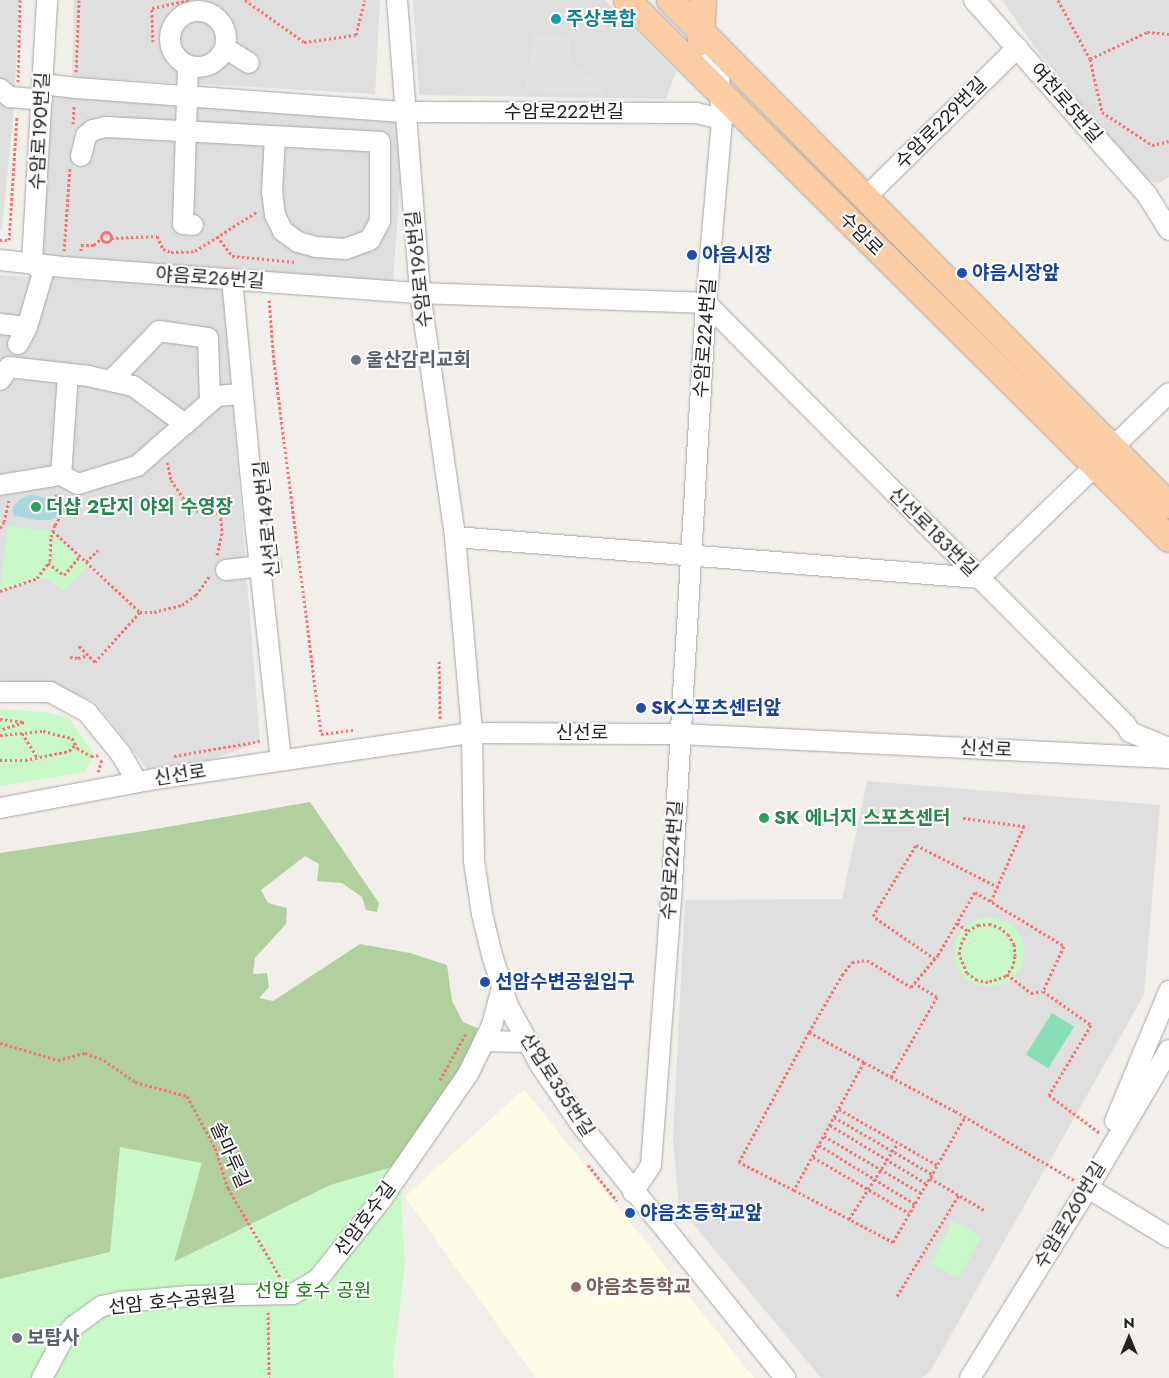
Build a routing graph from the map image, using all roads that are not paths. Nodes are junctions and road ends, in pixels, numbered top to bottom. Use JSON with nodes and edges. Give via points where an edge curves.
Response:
{"nodes":[{"id":1,"x":46,"y":0,"type":"edge"},
{"id":2,"x":397,"y":0,"type":"edge"},
{"id":3,"x":627,"y":0,"type":"edge"},
{"id":4,"x":663,"y":0,"type":"edge"},
{"id":5,"x":670,"y":0,"type":"edge"},
{"id":6,"x":703,"y":0,"type":"edge"},
{"id":7,"x":974,"y":0,"type":"edge"},
{"id":8,"x":703,"y":34,"type":"junction"},
{"id":9,"x":225,"y":48,"type":"junction"},
{"id":10,"x":1017,"y":48,"type":"junction"},
{"id":11,"x":688,"y":61,"type":"junction"},
{"id":12,"x":249,"y":63,"type":"dead end"},
{"id":13,"x":188,"y":66,"type":"junction"},
{"id":14,"x":42,"y":92,"type":"junction"},
{"id":15,"x":7,"y":97,"type":"edge"},
{"id":16,"x":188,"y":97,"type":"junction"},
{"id":17,"x":722,"y":107,"type":"junction"},
{"id":18,"x":404,"y":112,"type":"junction"},
{"id":19,"x":187,"y":133,"type":"junction"},
{"id":20,"x":275,"y":137,"type":"junction"},
{"id":21,"x":81,"y":156,"type":"dead end"},
{"id":22,"x":865,"y":198,"type":"junction"},
{"id":23,"x":1163,"y":204,"type":"edge"},
{"id":24,"x":193,"y":225,"type":"dead end"},
{"id":25,"x":1169,"y":230,"type":"edge"},
{"id":26,"x":0,"y":260,"type":"edge"},
{"id":27,"x":32,"y":262,"type":"junction"},
{"id":28,"x":238,"y":280,"type":"junction"},
{"id":29,"x":420,"y":293,"type":"junction"},
{"id":30,"x":706,"y":303,"type":"junction"},
{"id":31,"x":0,"y":324,"type":"edge"},
{"id":32,"x":68,"y":374,"type":"junction"},
{"id":33,"x":0,"y":380,"type":"edge"},
{"id":34,"x":110,"y":381,"type":"junction"},
{"id":35,"x":1169,"y":393,"type":"edge"},
{"id":36,"x":242,"y":394,"type":"junction"},
{"id":37,"x":210,"y":401,"type":"junction"},
{"id":38,"x":185,"y":424,"type":"junction"},
{"id":39,"x":1103,"y":457,"type":"junction"},
{"id":40,"x":55,"y":483,"type":"junction"},
{"id":41,"x":7,"y":490,"type":"edge"},
{"id":42,"x":1169,"y":505,"type":"edge"},
{"id":43,"x":455,"y":537,"type":"junction"},
{"id":44,"x":1169,"y":540,"type":"edge"},
{"id":45,"x":692,"y":555,"type":"junction"},
{"id":46,"x":266,"y":565,"type":"junction"},
{"id":47,"x":218,"y":567,"type":"road end"},
{"id":48,"x":979,"y":578,"type":"junction"},
{"id":49,"x":0,"y":692,"type":"edge"},
{"id":50,"x":472,"y":733,"type":"junction"},
{"id":51,"x":680,"y":734,"type":"junction"},
{"id":52,"x":1169,"y":748,"type":"edge"},
{"id":53,"x":1169,"y":758,"type":"edge"},
{"id":54,"x":286,"y":759,"type":"junction"},
{"id":55,"x":137,"y":782,"type":"junction"},
{"id":56,"x":0,"y":808,"type":"edge"},
{"id":57,"x":502,"y":987,"type":"junction"},
{"id":58,"x":1169,"y":991,"type":"edge"},
{"id":59,"x":485,"y":1041,"type":"junction"},
{"id":60,"x":528,"y":1042,"type":"junction"},
{"id":61,"x":1169,"y":1050,"type":"edge"},
{"id":62,"x":651,"y":1165,"type":"junction"},
{"id":63,"x":614,"y":1168,"type":"junction"},
{"id":64,"x":1088,"y":1188,"type":"junction"},
{"id":65,"x":627,"y":1199,"type":"junction"},
{"id":66,"x":1169,"y":1237,"type":"edge"},
{"id":67,"x":42,"y":1378,"type":"edge"},
{"id":68,"x":785,"y":1378,"type":"edge"},
{"id":69,"x":970,"y":1378,"type":"edge"}],
"edges":[{"from":1,"to":14,"type":"street","name":"수암로190번길"},
{"from":2,"to":18,"type":"street","name":"수암로196번길"},
{"from":3,"to":11,"type":"main road","name":"수암로"},
{"from":4,"to":11,"type":"main road","via":[[678,44]]},
{"from":5,"to":8,"type":"main road","name":"수암로"},
{"from":6,"to":8,"type":"main road"},
{"from":7,"to":10,"type":"street","name":"여천로5번길"},
{"from":8,"to":11,"type":"main road","via":[[697,52]]},
{"from":8,"to":17,"type":"street","name":"수암로224번길","via":[[715,65]]},
{"from":8,"to":22,"type":"main road","name":"수암로"},
{"from":9,"to":12,"type":"street"},
{"from":9,"to":13,"type":"street","via":[[206,67]]},
{"from":9,"to":13,"type":"street","via":[[224,30],[213,15],[204,12],[186,14],[178,19],[170,36],[173,54]]},
{"from":10,"to":22,"type":"street","name":"수암로229번길"},
{"from":10,"to":23,"type":"street","name":"여천로5번길","via":[[1147,196]]},
{"from":11,"to":17,"type":"main road","name":"수암로"},
{"from":13,"to":16,"type":"street"},
{"from":14,"to":15,"type":"street","name":"수암로222번길"},
{"from":14,"to":16,"type":"street","name":"수암로222번길"},
{"from":14,"to":27,"type":"street","name":"수암로190번길"},
{"from":16,"to":18,"type":"street","name":"수암로222번길"},
{"from":16,"to":19,"type":"street"},
{"from":17,"to":18,"type":"street","name":"수암로222번길","via":[[696,113]]},
{"from":17,"to":30,"type":"street","name":"수암로224번길"},
{"from":17,"to":39,"type":"main road","name":"수암로"},
{"from":18,"to":29,"type":"street","name":"수암로196번길"},
{"from":19,"to":20,"type":"street"},
{"from":19,"to":21,"type":"street","via":[[106,127],[93,130],[86,136]]},
{"from":19,"to":24,"type":"street","via":[[183,224]]},
{"from":20,"to":20,"type":"street","via":[[380,142],[380,221],[370,240],[345,249],[316,248],[298,242],[283,231],[275,215],[273,201]]},
{"from":22,"to":39,"type":"main road","name":"수암로"},
{"from":23,"to":25,"type":"street","name":"여천로5번길"},
{"from":26,"to":27,"type":"street","name":"야음로26번길"},
{"from":27,"to":28,"type":"street","name":"야음로26번길"},
{"from":27,"to":31,"type":"street","via":[[43,273],[23,336]]},
{"from":28,"to":29,"type":"street","name":"야음로26번길"},
{"from":28,"to":36,"type":"street"},
{"from":28,"to":46,"type":"street","name":"신선로149번길"},
{"from":29,"to":30,"type":"street","name":"야음로26번길"},
{"from":29,"to":43,"type":"street","name":"수암로196번길"},
{"from":30,"to":45,"type":"street","name":"수암로224번길"},
{"from":30,"to":48,"type":"street","name":"신선로183번길"},
{"from":32,"to":33,"type":"street","via":[[8,367]]},
{"from":32,"to":34,"type":"street"},
{"from":32,"to":40,"type":"street"},
{"from":34,"to":37,"type":"street","via":[[159,331],[208,338]]},
{"from":34,"to":38,"type":"street","via":[[134,386]]},
{"from":35,"to":39,"type":"street"},
{"from":36,"to":37,"type":"street","via":[[217,396]]},
{"from":36,"to":46,"type":"street"},
{"from":37,"to":38,"type":"street"},
{"from":38,"to":40,"type":"street","via":[[137,466],[78,484]]},
{"from":39,"to":42,"type":"main road","name":"수암로"},
{"from":39,"to":44,"type":"main road","name":"수암로"},
{"from":39,"to":48,"type":"street"},
{"from":40,"to":41,"type":"street"},
{"from":43,"to":45,"type":"street"},
{"from":43,"to":50,"type":"street","name":"수암로196번길"},
{"from":45,"to":48,"type":"street"},
{"from":45,"to":51,"type":"street","name":"수암로224번길"},
{"from":46,"to":47,"type":"street"},
{"from":46,"to":54,"type":"street","name":"신선로149번길"},
{"from":48,"to":52,"type":"street","name":"신선로183번길","via":[[1130,732]]},
{"from":49,"to":55,"type":"street","via":[[50,692],[87,712],[121,754]]},
{"from":50,"to":51,"type":"street","name":"신선로"},
{"from":50,"to":54,"type":"street","name":"신선로"},
{"from":50,"to":57,"type":"street","name":"산업로355번길","via":[[474,861],[482,914]]},
{"from":51,"to":53,"type":"street","name":"신선로"},
{"from":51,"to":62,"type":"street","name":"수암로224번길"},
{"from":54,"to":55,"type":"street","name":"신선로"},
{"from":55,"to":56,"type":"street","name":"신선로"},
{"from":57,"to":59,"type":"street","name":"선암호수길"},
{"from":57,"to":60,"type":"street","name":"산업로355번길","via":[[508,1006]]},
{"from":58,"to":64,"type":"street"},
{"from":59,"to":60,"type":"street"},
{"from":59,"to":67,"type":"street","name":"선암호수길","via":[[468,1074],[381,1200],[318,1279],[306,1288],[276,1299],[181,1296],[102,1306],[74,1326],[63,1339]]},
{"from":60,"to":63,"type":"street","name":"산업로355번길","via":[[541,1066]]},
{"from":61,"to":64,"type":"street","name":"수암로260번길"},
{"from":62,"to":63,"type":"street"},
{"from":62,"to":65,"type":"street"},
{"from":63,"to":65,"type":"street","name":"산업로355번길"},
{"from":64,"to":66,"type":"street"},
{"from":64,"to":69,"type":"street","name":"수암로260번길"},
{"from":65,"to":68,"type":"street","name":"산업로355번길"}]}
